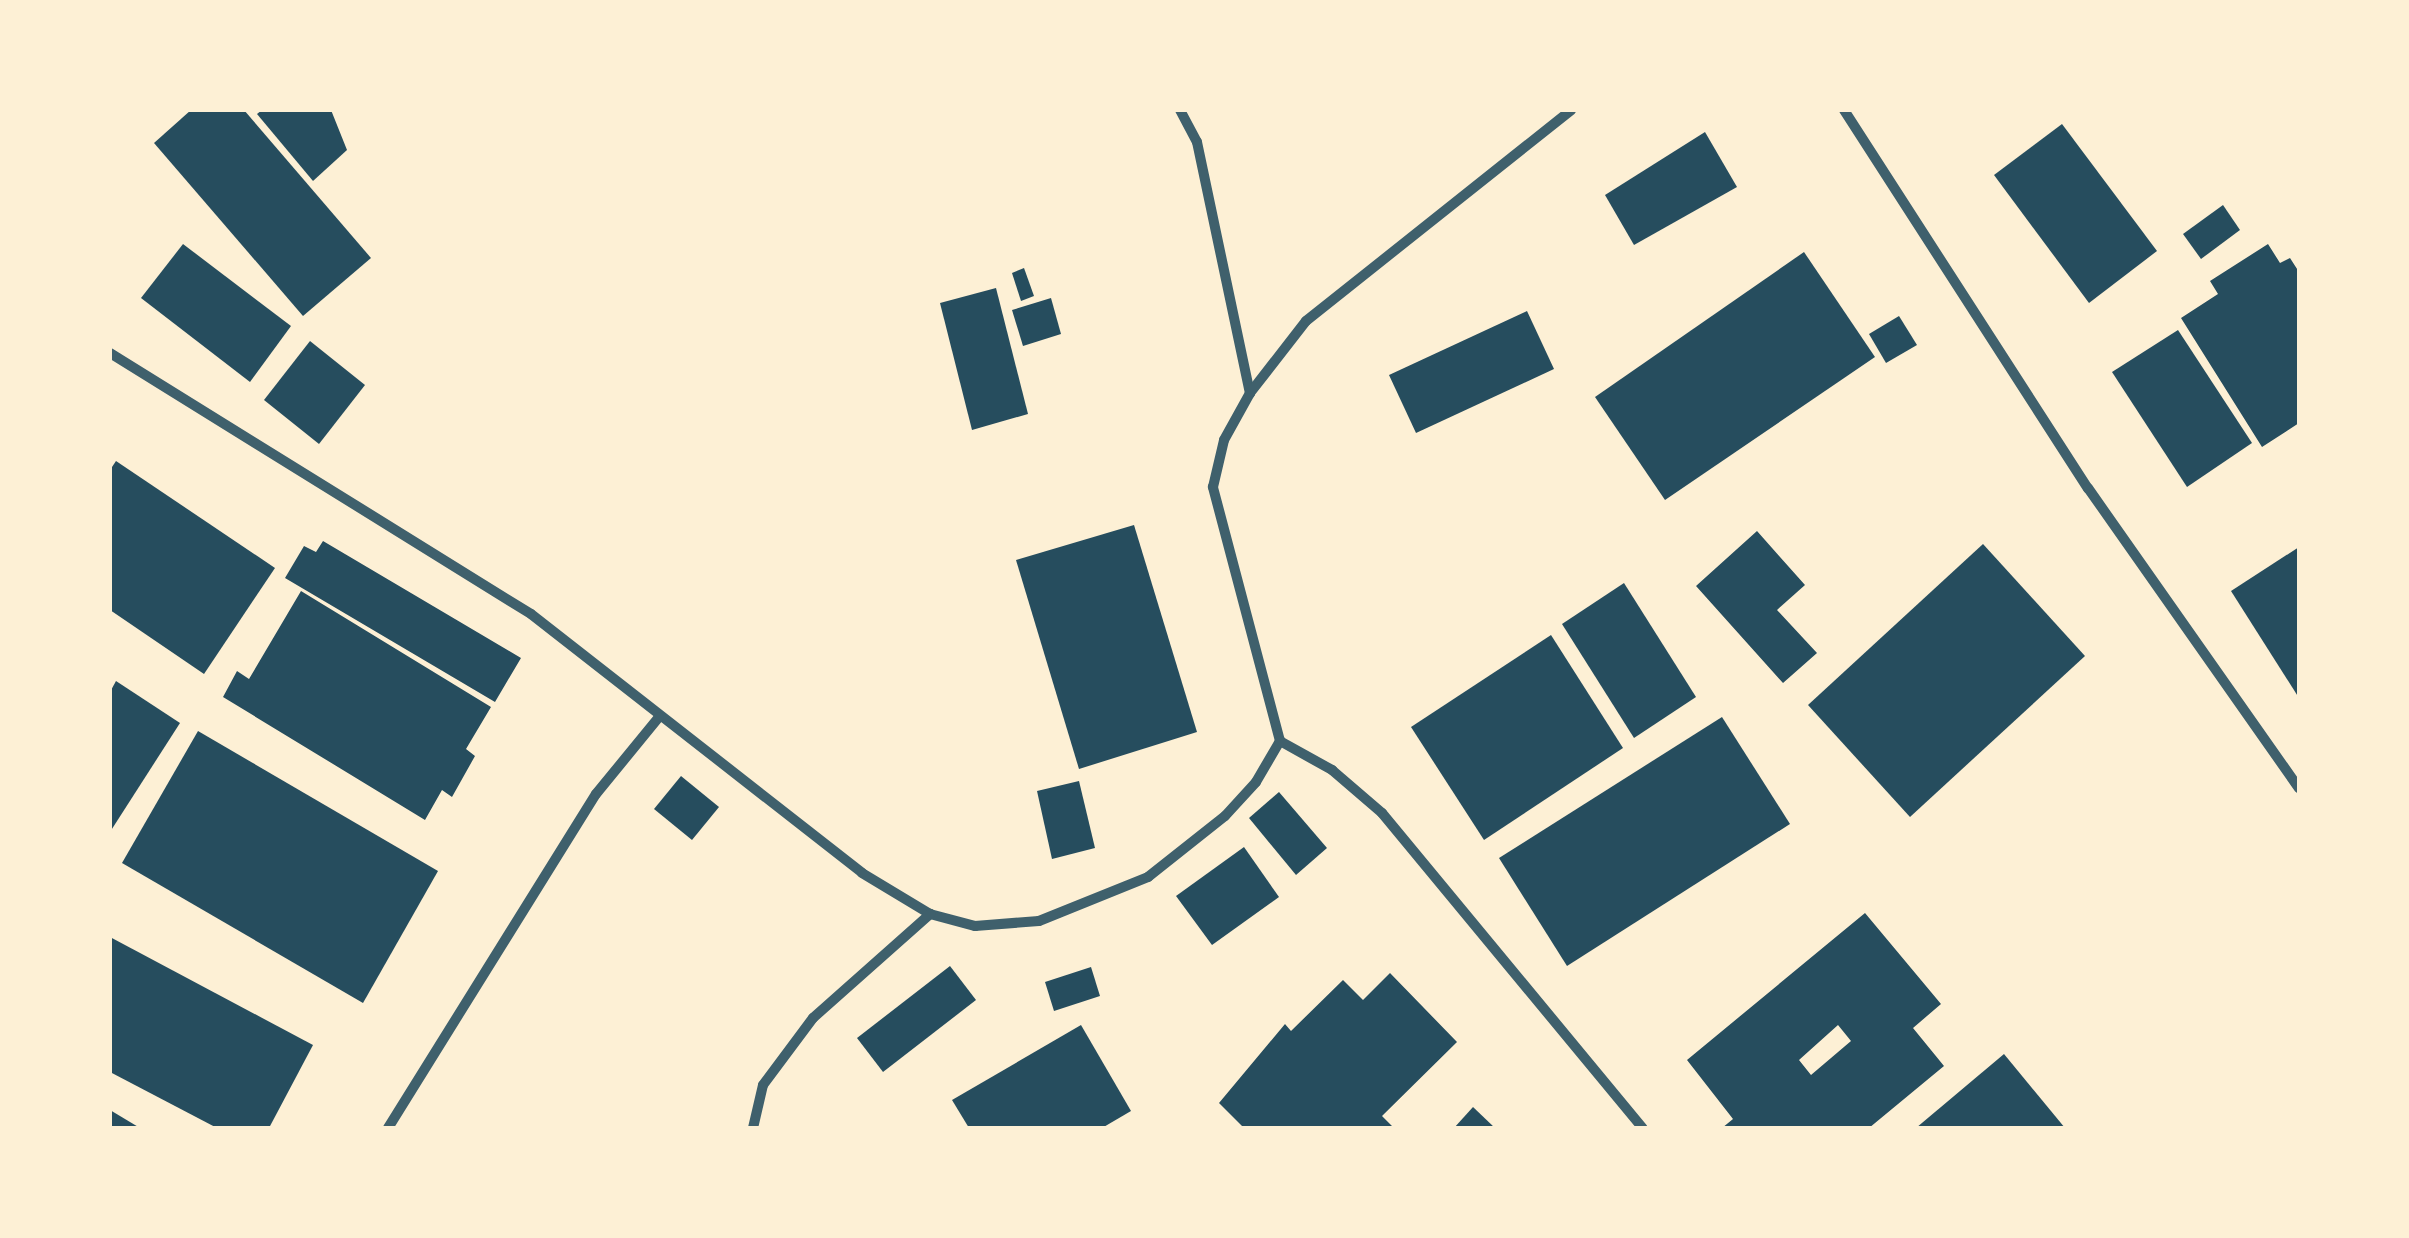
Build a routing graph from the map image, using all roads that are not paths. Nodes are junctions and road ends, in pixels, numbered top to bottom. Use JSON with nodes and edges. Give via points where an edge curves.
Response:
{"nodes":[{"id":1,"x":1180,"y":110,"type":"edge"},
{"id":2,"x":1571,"y":110,"type":"edge"},
{"id":3,"x":1844,"y":110,"type":"edge"},
{"id":4,"x":110,"y":353,"type":"edge"},
{"id":5,"x":1250,"y":393,"type":"junction"},
{"id":6,"x":659,"y":717,"type":"junction"},
{"id":7,"x":1280,"y":741,"type":"junction"},
{"id":8,"x":2299,"y":788,"type":"edge"},
{"id":9,"x":930,"y":914,"type":"junction"},
{"id":10,"x":388,"y":1128,"type":"edge"},
{"id":11,"x":753,"y":1128,"type":"edge"},
{"id":12,"x":1643,"y":1128,"type":"edge"}],
"edges":[{"from":1,"to":5,"type":"street","via":[[1196,142]]},
{"from":2,"to":5,"type":"street","via":[[1306,322]]},
{"from":3,"to":8,"type":"street","via":[[2088,488]]},
{"from":4,"to":6,"type":"street","via":[[531,614]]},
{"from":5,"to":7,"type":"street","via":[[1224,440],[1214,487]]},
{"from":6,"to":9,"type":"street","via":[[862,873]]},
{"from":6,"to":10,"type":"street","via":[[596,794]]},
{"from":7,"to":9,"type":"street","via":[[1226,816],[1148,876],[1039,920],[976,926]]},
{"from":7,"to":12,"type":"street","via":[[1332,770],[1382,813]]},
{"from":9,"to":11,"type":"street","via":[[813,1018],[763,1084]]}]}
